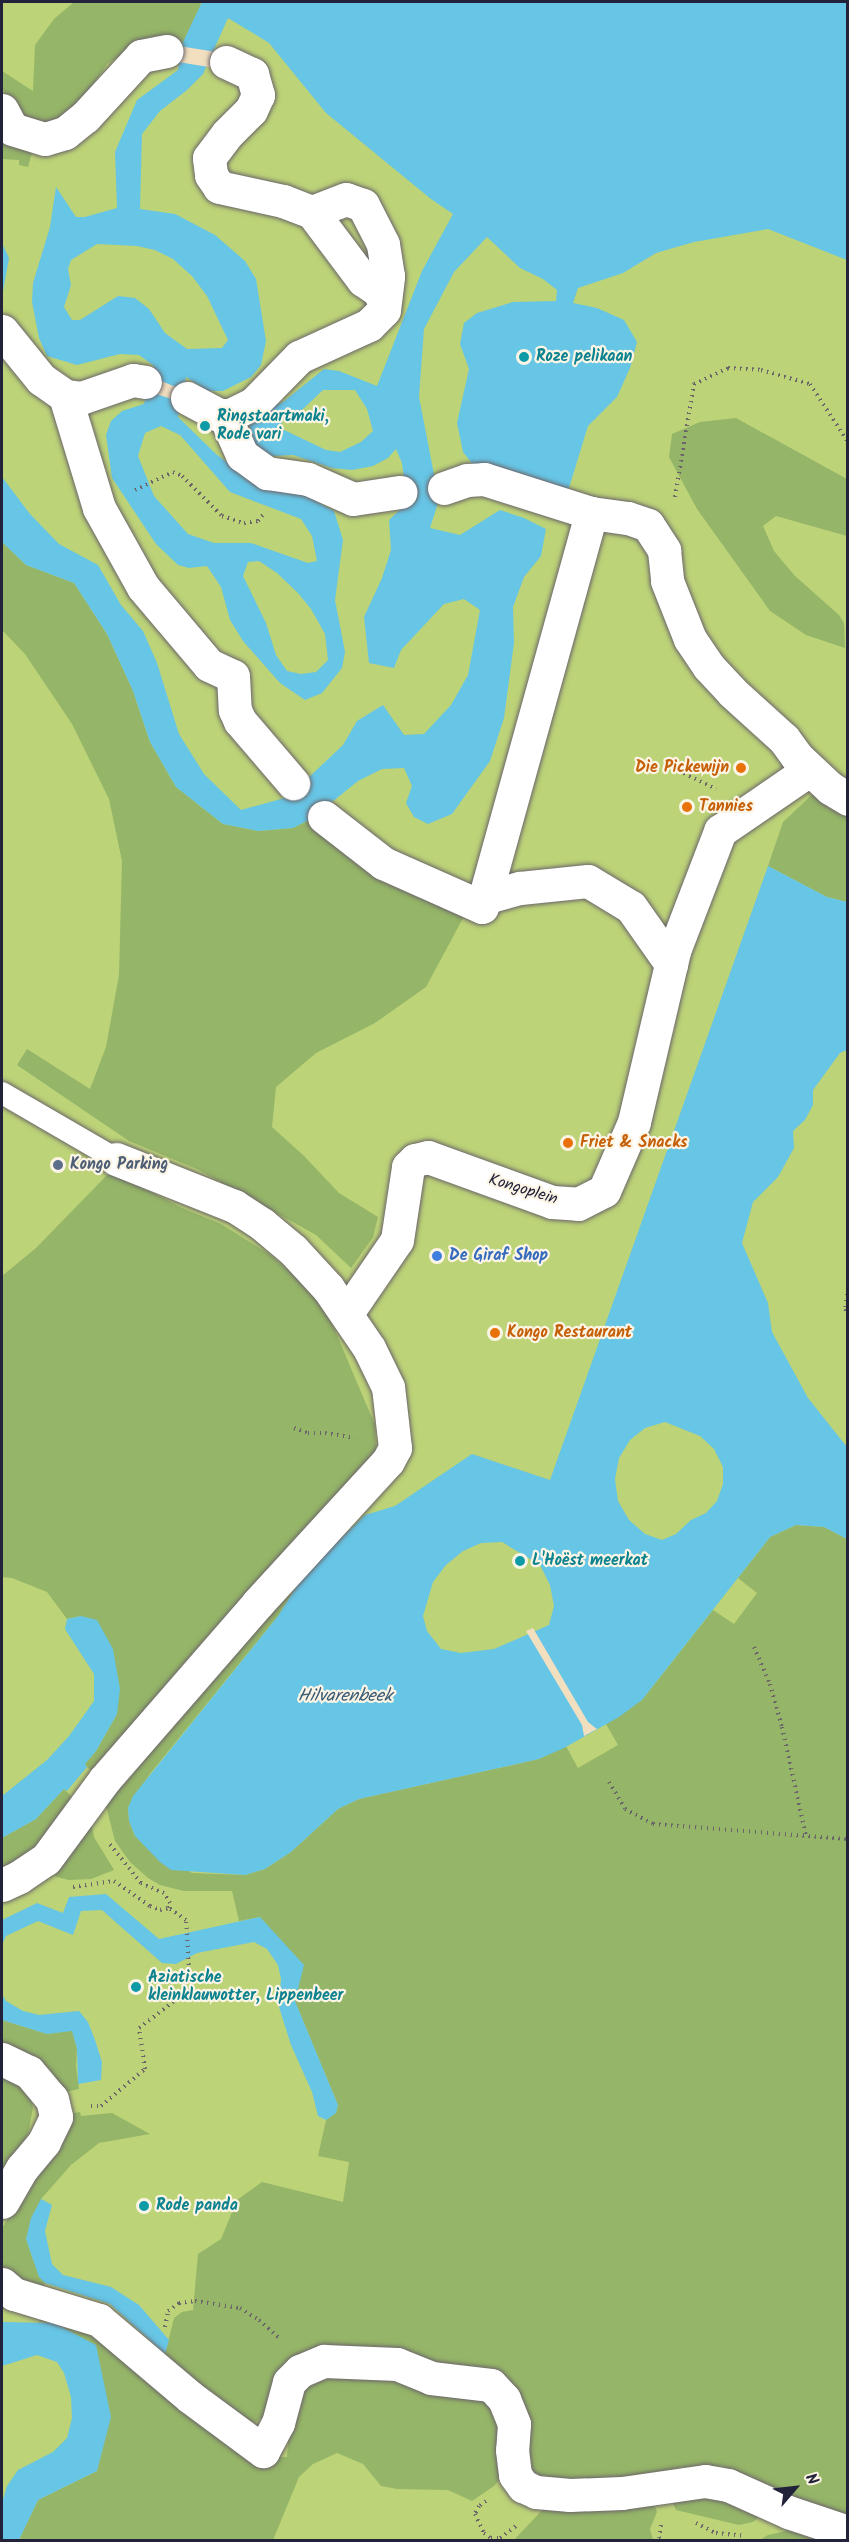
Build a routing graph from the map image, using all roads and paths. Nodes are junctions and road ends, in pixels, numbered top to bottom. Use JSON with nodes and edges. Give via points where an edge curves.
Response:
{"nodes":[{"id":1,"x":167,"y":51,"type":"dead end"},
{"id":2,"x":226,"y":62,"type":"dead end"},
{"id":3,"x":2,"y":110,"type":"edge"},
{"id":4,"x":312,"y":212,"type":"junction"},
{"id":5,"x":383,"y":299,"type":"junction"},
{"id":6,"x":2,"y":331,"type":"edge"},
{"id":7,"x":145,"y":382,"type":"dead end"},
{"id":8,"x":65,"y":396,"type":"junction"},
{"id":9,"x":187,"y":398,"type":"dead end"},
{"id":10,"x":230,"y":415,"type":"junction"},
{"id":11,"x":848,"y":441,"type":"edge"},
{"id":12,"x":152,"y":481,"type":"dead end"},
{"id":13,"x":444,"y":489,"type":"dead end"},
{"id":14,"x":400,"y":492,"type":"dead end"},
{"id":15,"x":266,"y":511,"type":"dead end"},
{"id":16,"x":591,"y":513,"type":"junction"},
{"id":17,"x":657,"y":538,"type":"junction"},
{"id":18,"x":807,"y":767,"type":"junction"},
{"id":19,"x":293,"y":783,"type":"dead end"},
{"id":20,"x":848,"y":799,"type":"edge"},
{"id":21,"x":324,"y":817,"type":"dead end"},
{"id":22,"x":484,"y":898,"type":"junction"},
{"id":23,"x":671,"y":964,"type":"junction"},
{"id":24,"x":2,"y":1093,"type":"edge"},
{"id":25,"x":117,"y":1159,"type":"joint"},
{"id":26,"x":848,"y":1288,"type":"edge"},
{"id":27,"x":347,"y":1313,"type":"junction"},
{"id":28,"x":848,"y":1313,"type":"edge"},
{"id":29,"x":294,"y":1428,"type":"dead end"},
{"id":30,"x":395,"y":1448,"type":"junction"},
{"id":31,"x":754,"y":1647,"type":"dead end"},
{"id":32,"x":609,"y":1782,"type":"dead end"},
{"id":33,"x":98,"y":1789,"type":"junction"},
{"id":34,"x":806,"y":1836,"type":"junction"},
{"id":35,"x":848,"y":1839,"type":"edge"},
{"id":36,"x":2,"y":1885,"type":"edge"},
{"id":37,"x":63,"y":1889,"type":"dead end"},
{"id":38,"x":169,"y":1908,"type":"junction"},
{"id":39,"x":2,"y":2060,"type":"edge"},
{"id":40,"x":80,"y":2106,"type":"dead end"},
{"id":41,"x":2,"y":2202,"type":"edge"},
{"id":42,"x":2,"y":2284,"type":"edge"},
{"id":43,"x":165,"y":2330,"type":"dead end"},
{"id":44,"x":300,"y":2371,"type":"junction"},
{"id":45,"x":494,"y":2496,"type":"dead end"},
{"id":46,"x":688,"y":2520,"type":"dead end"},
{"id":47,"x":664,"y":2521,"type":"dead end"},
{"id":48,"x":512,"y":2530,"type":"dead end"},
{"id":49,"x":848,"y":2532,"type":"edge"},
{"id":50,"x":745,"y":2536,"type":"dead end"},
{"id":51,"x":662,"y":2541,"type":"edge"}],
"edges":[{"from":1,"to":3,"type":"street","via":[[141,56],[66,133],[45,139],[12,129]]},
{"from":2,"to":4,"type":"street","via":[[252,74],[258,94],[251,110],[209,158],[211,175],[219,187],[283,201]]},
{"from":4,"to":5,"type":"street","via":[[363,280],[378,290]]},
{"from":4,"to":5,"type":"street","via":[[346,199],[363,205],[383,244],[388,276]]},
{"from":5,"to":10,"type":"street","via":[[384,310],[369,325],[299,357],[253,404]]},
{"from":6,"to":8,"type":"street","via":[[41,379]]},
{"from":7,"to":8,"type":"street","via":[[133,381],[81,398]]},
{"from":8,"to":19,"type":"street","via":[[99,508],[143,587],[209,665],[233,676],[235,710],[240,722]]},
{"from":9,"to":10,"type":"street","via":[[219,415]]},
{"from":10,"to":14,"type":"street","via":[[230,428],[242,455],[267,473],[308,479],[353,499]]},
{"from":11,"to":17,"type":"path","via":[[810,384],[761,370],[728,368],[694,384],[674,507]]},
{"from":12,"to":15,"type":"path","via":[[173,472],[182,476],[222,516],[244,522],[258,521]]},
{"from":13,"to":16,"type":"street","via":[[467,480],[484,479]]},
{"from":16,"to":17,"type":"street","via":[[641,521],[654,530]]},
{"from":16,"to":22,"type":"street"},
{"from":17,"to":18,"type":"street","via":[[664,550],[667,581],[690,639],[708,666]]},
{"from":18,"to":20,"type":"street"},
{"from":18,"to":23,"type":"street","name":"Kongoplein","via":[[800,776],[720,831]]},
{"from":21,"to":22,"type":"street","via":[[383,863],[477,906],[482,907]]},
{"from":22,"to":23,"type":"street","via":[[520,888],[588,881],[632,907]]},
{"from":23,"to":27,"type":"street","name":"Kongoplein","via":[[634,1122],[604,1191],[578,1204],[552,1203],[428,1157],[415,1160],[408,1167],[397,1240]]},
{"from":24,"to":25,"type":"lane"},
{"from":25,"to":27,"type":"street","via":[[234,1206],[262,1224],[328,1287]]},
{"from":26,"to":28,"type":"path"},
{"from":27,"to":30,"type":"street","via":[[388,1387]]},
{"from":29,"to":30,"type":"path"},
{"from":30,"to":33,"type":"street","via":[[388,1461],[257,1604]]},
{"from":31,"to":34,"type":"path","via":[[782,1727]]},
{"from":32,"to":34,"type":"path","via":[[625,1809],[653,1824]]},
{"from":33,"to":36,"type":"street","via":[[46,1860]]},
{"from":33,"to":38,"type":"path","via":[[97,1816],[111,1849],[141,1883],[164,1893]]},
{"from":34,"to":35,"type":"path"},
{"from":37,"to":38,"type":"path","via":[[114,1881],[150,1906],[165,1911]]},
{"from":38,"to":40,"type":"path","via":[[186,1920],[190,1989],[139,2028],[145,2069],[101,2106]]},
{"from":39,"to":41,"type":"street","via":[[29,2072],[52,2099],[56,2117],[44,2142],[22,2168]]},
{"from":42,"to":44,"type":"street","via":[[14,2294],[99,2320],[190,2397],[263,2451],[278,2422],[289,2382]]},
{"from":43,"to":44,"type":"path","via":[[168,2311],[179,2303],[195,2301],[240,2308],[275,2333]]},
{"from":44,"to":49,"type":"street","via":[[324,2361],[397,2364],[431,2378],[491,2385],[504,2399],[514,2424],[515,2475],[523,2486],[536,2492],[622,2493],[705,2481],[728,2485],[788,2512]]},
{"from":45,"to":48,"type":"path","via":[[479,2506],[475,2514],[478,2524],[491,2538],[500,2538]]},
{"from":46,"to":50,"type":"path","via":[[716,2533]]},
{"from":47,"to":51,"type":"path","via":[[659,2528]]}]}
